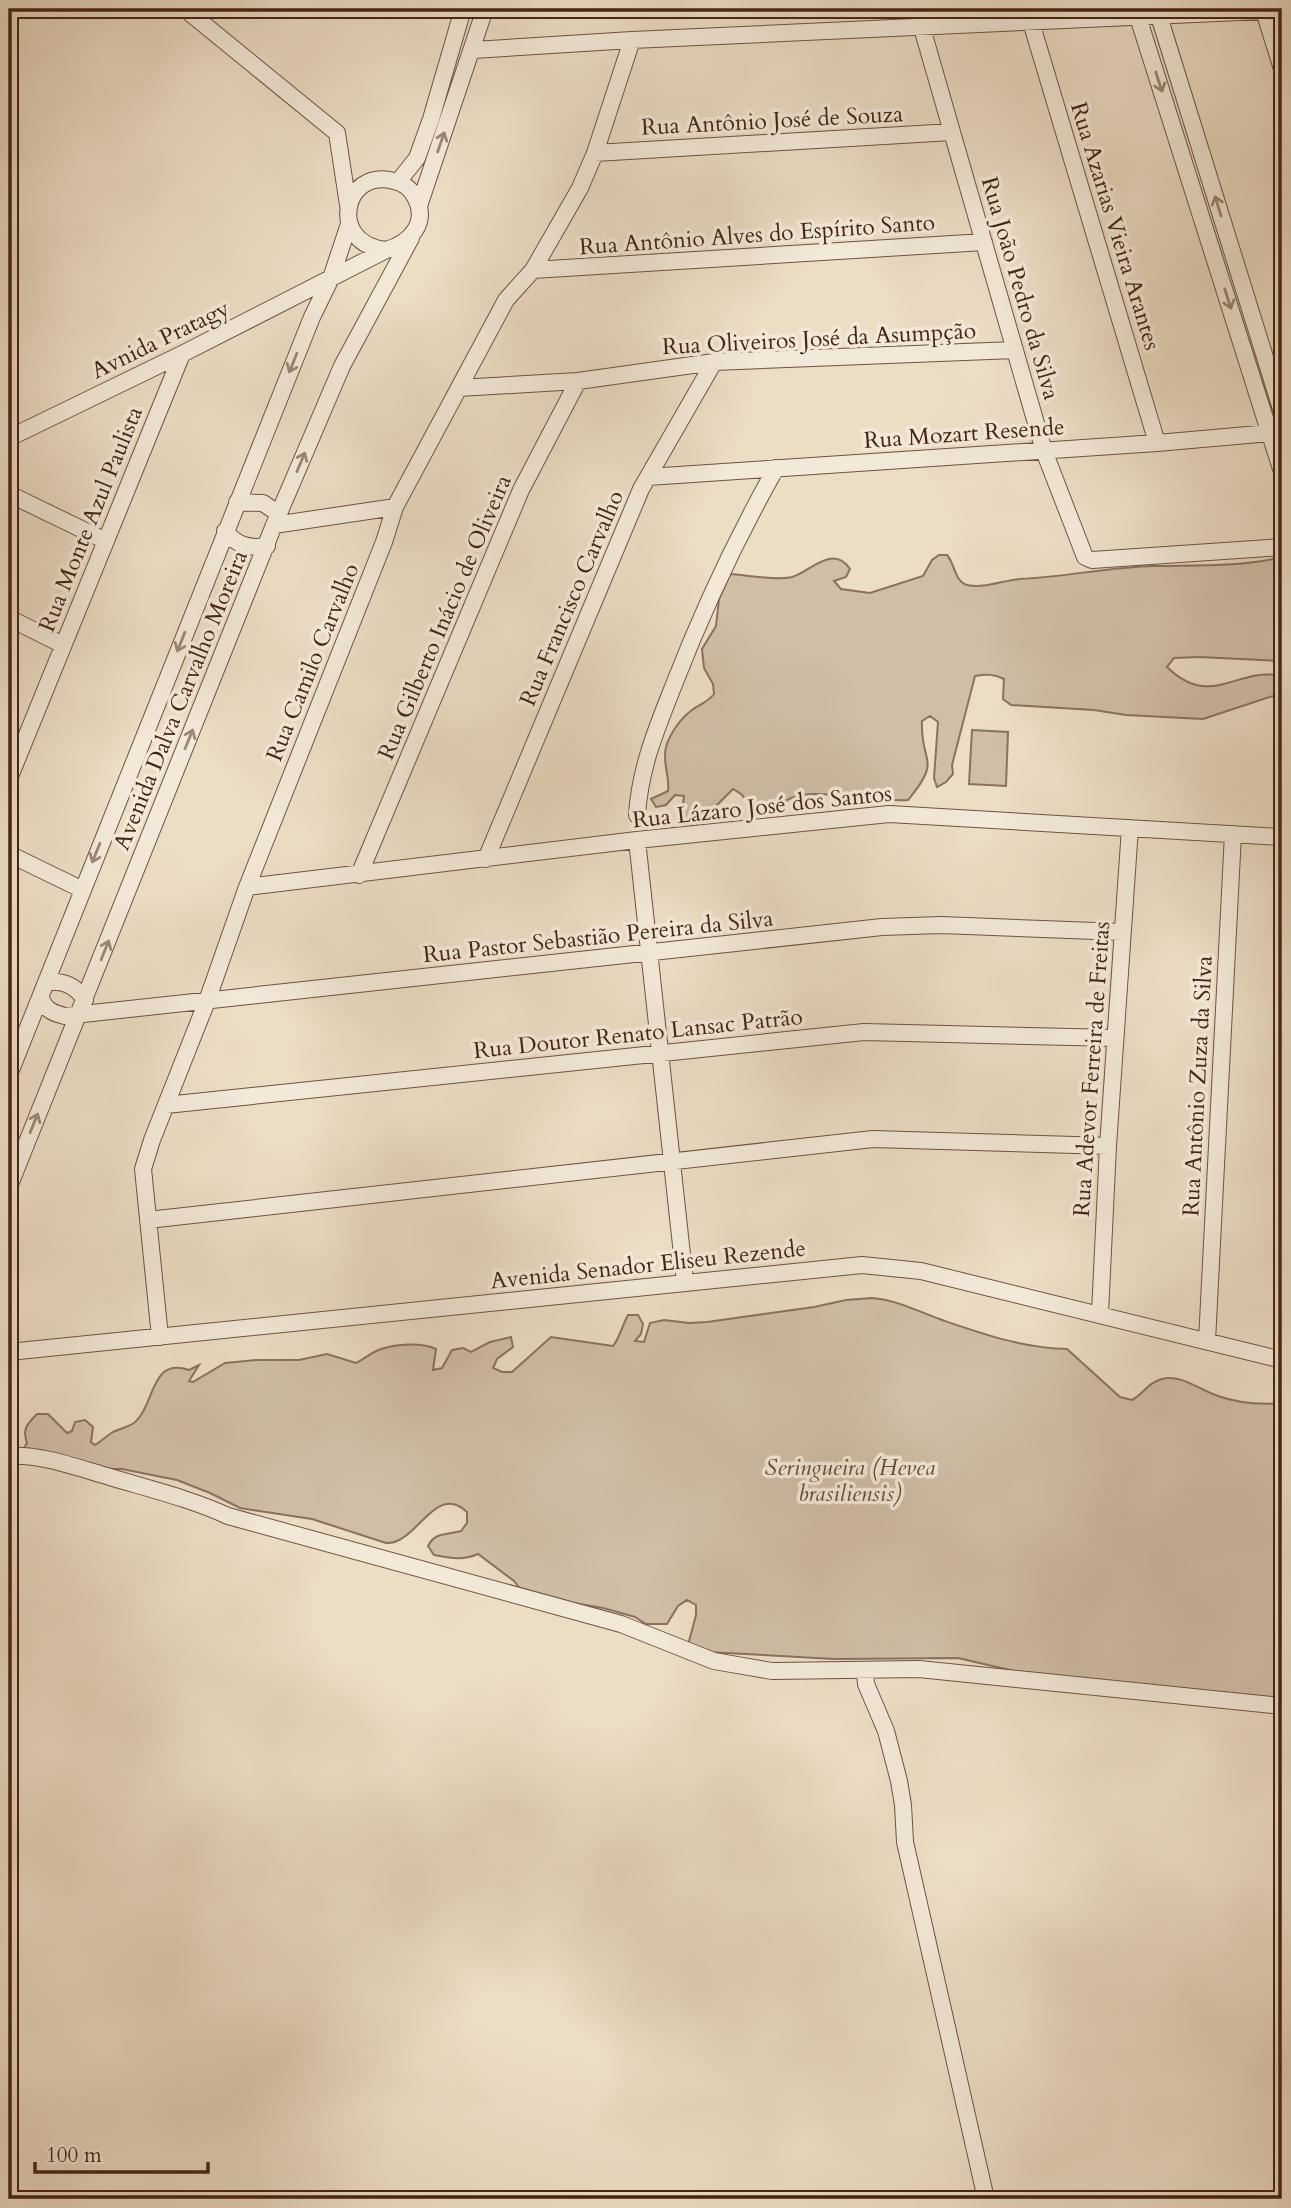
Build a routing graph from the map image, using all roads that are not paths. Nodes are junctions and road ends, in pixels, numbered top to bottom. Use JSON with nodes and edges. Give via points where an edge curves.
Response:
{"nodes":[{"id":1,"x":185,"y":9,"type":"edge"},
{"id":2,"x":463,"y":9,"type":"edge"},
{"id":3,"x":485,"y":9,"type":"edge"},
{"id":4,"x":1282,"y":10,"type":"edge"},
{"id":5,"x":1264,"y":11,"type":"junction"},
{"id":6,"x":1159,"y":16,"type":"junction"},
{"id":7,"x":1138,"y":17,"type":"junction"},
{"id":8,"x":1031,"y":22,"type":"junction"},
{"id":9,"x":922,"y":28,"type":"junction"},
{"id":10,"x":632,"y":40,"type":"junction"},
{"id":11,"x":473,"y":50,"type":"junction"},
{"id":12,"x":1282,"y":69,"type":"edge"},
{"id":13,"x":952,"y":132,"type":"junction"},
{"id":14,"x":595,"y":153,"type":"junction"},
{"id":15,"x":398,"y":181,"type":"junction"},
{"id":16,"x":419,"y":206,"type":"junction"},
{"id":17,"x":348,"y":215,"type":"junction"},
{"id":18,"x":411,"y":237,"type":"junction"},
{"id":19,"x":984,"y":242,"type":"junction"},
{"id":20,"x":386,"y":250,"type":"junction"},
{"id":21,"x":533,"y":270,"type":"junction"},
{"id":22,"x":331,"y":278,"type":"junction"},
{"id":23,"x":282,"y":304,"type":"junction"},
{"id":24,"x":312,"y":317,"type":"junction"},
{"id":25,"x":1015,"y":350,"type":"junction"},
{"id":26,"x":182,"y":354,"type":"junction"},
{"id":27,"x":714,"y":362,"type":"junction"},
{"id":28,"x":578,"y":381,"type":"junction"},
{"id":29,"x":459,"y":388,"type":"junction"},
{"id":30,"x":1282,"y":412,"type":"edge"},
{"id":31,"x":1276,"y":431,"type":"edge"},
{"id":32,"x":9,"y":438,"type":"edge"},
{"id":33,"x":1157,"y":443,"type":"junction"},
{"id":34,"x":1044,"y":451,"type":"junction"},
{"id":35,"x":776,"y":468,"type":"junction"},
{"id":36,"x":1282,"y":472,"type":"edge"},
{"id":37,"x":648,"y":477,"type":"junction"},
{"id":38,"x":9,"y":494,"type":"edge"},
{"id":39,"x":237,"y":502,"type":"junction"},
{"id":40,"x":396,"y":507,"type":"junction"},
{"id":41,"x":276,"y":520,"type":"junction"},
{"id":42,"x":225,"y":531,"type":"junction"},
{"id":43,"x":106,"y":541,"type":"junction"},
{"id":44,"x":267,"y":546,"type":"junction"},
{"id":45,"x":1282,"y":547,"type":"edge"},
{"id":46,"x":9,"y":618,"type":"edge"},
{"id":47,"x":64,"y":645,"type":"junction"},
{"id":48,"x":16,"y":742,"type":"edge"},
{"id":49,"x":9,"y":779,"type":"edge"},
{"id":50,"x":637,"y":815,"type":"dead end"},
{"id":51,"x":1130,"y":828,"type":"junction"},
{"id":52,"x":1233,"y":834,"type":"junction"},
{"id":53,"x":1282,"y":836,"type":"edge"},
{"id":54,"x":637,"y":840,"type":"junction"},
{"id":55,"x":9,"y":855,"type":"edge"},
{"id":56,"x":486,"y":859,"type":"junction"},
{"id":57,"x":359,"y":874,"type":"junction"},
{"id":58,"x":247,"y":887,"type":"junction"},
{"id":59,"x":81,"y":889,"type":"junction"},
{"id":60,"x":1122,"y":932,"type":"junction"},
{"id":61,"x":650,"y":953,"type":"junction"},
{"id":62,"x":47,"y":982,"type":"junction"},
{"id":63,"x":41,"y":998,"type":"junction"},
{"id":64,"x":207,"y":1001,"type":"junction"},
{"id":65,"x":82,"y":1006,"type":"junction"},
{"id":66,"x":1115,"y":1038,"type":"junction"},
{"id":67,"x":661,"y":1053,"type":"junction"},
{"id":68,"x":9,"y":1075,"type":"edge"},
{"id":69,"x":166,"y":1105,"type":"junction"},
{"id":70,"x":1108,"y":1146,"type":"junction"},
{"id":71,"x":670,"y":1163,"type":"junction"},
{"id":72,"x":9,"y":1187,"type":"edge"},
{"id":73,"x":148,"y":1220,"type":"junction"},
{"id":74,"x":685,"y":1282,"type":"junction"},
{"id":75,"x":1101,"y":1313,"type":"junction"},
{"id":76,"x":160,"y":1336,"type":"junction"},
{"id":77,"x":1207,"y":1341,"type":"junction"},
{"id":78,"x":9,"y":1352,"type":"edge"},
{"id":79,"x":1282,"y":1360,"type":"edge"},
{"id":80,"x":9,"y":1456,"type":"edge"},
{"id":81,"x":865,"y":1672,"type":"junction"},
{"id":82,"x":1282,"y":1706,"type":"edge"},
{"id":83,"x":986,"y":2199,"type":"edge"}],
"edges":[{"from":1,"to":17,"type":"street","via":[[337,133]]},
{"from":2,"to":15,"type":"street","via":[[431,119],[416,158]]},
{"from":3,"to":11,"type":"street"},
{"from":4,"to":5,"type":"street"},
{"from":5,"to":6,"type":"street"},
{"from":5,"to":12,"type":"street"},
{"from":6,"to":7,"type":"street"},
{"from":30,"to":6,"type":"street","one_way":true},
{"from":7,"to":8,"type":"street"},
{"from":7,"to":31,"type":"street","one_way":true},
{"from":8,"to":9,"type":"street"},
{"from":8,"to":33,"type":"street","name":"Rua Azarias Vieira Arantes"},
{"from":9,"to":10,"type":"street"},
{"from":9,"to":13,"type":"street","name":"Rua João Pedro da Silva"},
{"from":10,"to":11,"type":"street"},
{"from":10,"to":14,"type":"street","name":"Rua Camilo Carvalho"},
{"from":16,"to":11,"type":"street","one_way":true},
{"from":13,"to":14,"type":"street","name":"Rua Antônio José de Souza"},
{"from":13,"to":19,"type":"street","name":"Rua João Pedro da Silva"},
{"from":14,"to":21,"type":"street","name":"Rua Camilo Carvalho"},
{"from":15,"to":16,"type":"street"},
{"from":15,"to":17,"type":"street","via":[[367,182],[355,192]]},
{"from":16,"to":18,"type":"street"},
{"from":17,"to":20,"type":"street","via":[[354,235],[374,249]]},
{"from":17,"to":22,"type":"street","name":"Avenida Dalva Carvalho Moreira"},
{"from":18,"to":20,"type":"street"},
{"from":41,"to":18,"type":"street","name":"Avenida Dalva Carvalho Moreira","one_way":true,"via":[[341,366]]},
{"from":19,"to":21,"type":"street","name":"Rua Antônio Alves do Espírito Santo"},
{"from":19,"to":25,"type":"street","name":"Rua João Pedro da Silva"},
{"from":20,"to":22,"type":"street","name":"Avnida Pratagy"},
{"from":21,"to":29,"type":"street","name":"Rua Camilo Carvalho","via":[[506,300]]},
{"from":22,"to":23,"type":"street","name":"Avnida Pratagy"},
{"from":22,"to":24,"type":"street","name":"Avenida Dalva Carvalho Moreira"},
{"from":23,"to":24,"type":"street","via":[[303,308]]},
{"from":23,"to":26,"type":"street","name":"Avnida Pratagy"},
{"from":24,"to":39,"type":"street","name":"Avenida Dalva Carvalho Moreira","one_way":true},
{"from":25,"to":27,"type":"street","name":"Rua Oliveiros José da Asumpção"},
{"from":25,"to":34,"type":"street","name":"Rua João Pedro da Silva"},
{"from":26,"to":32,"type":"street","name":"Avnida Pratagy"},
{"from":26,"to":43,"type":"street","name":"Rua Monte Azul Paulista"},
{"from":27,"to":28,"type":"street","name":"Rua Oliveiros José da Asumpção"},
{"from":27,"to":37,"type":"street","name":"Rua Francisco Carvalho"},
{"from":28,"to":29,"type":"street","name":"Rua Oliveiros José da Asumpção"},
{"from":28,"to":57,"type":"street","name":"Rua Gilberto Inácio de Oliveira","via":[[521,491]]},
{"from":29,"to":40,"type":"street","name":"Rua Camilo Carvalho"},
{"from":31,"to":33,"type":"street","name":"Rua Mozart Resende"},
{"from":31,"to":36,"type":"street"},
{"from":33,"to":34,"type":"street","name":"Rua Mozart Resende"},
{"from":34,"to":35,"type":"street","name":"Rua Mozart Resende"},
{"from":34,"to":45,"type":"street","name":"Rua João Pedro da Silva","via":[[1085,557]]},
{"from":35,"to":37,"type":"street","name":"Rua Mozart Resende"},
{"from":35,"to":50,"type":"street","via":[[695,628],[646,758]]},
{"from":37,"to":56,"type":"street","name":"Rua Francisco Carvalho"},
{"from":38,"to":43,"type":"street"},
{"from":39,"to":41,"type":"street","via":[[263,503]]},
{"from":39,"to":42,"type":"street","name":"Avenida Dalva Carvalho Moreira"},
{"from":40,"to":41,"type":"street"},
{"from":40,"to":58,"type":"street","name":"Rua Camilo Carvalho"},
{"from":41,"to":44,"type":"street","name":"Avenida Dalva Carvalho Moreira"},
{"from":42,"to":44,"type":"street","via":[[240,544]]},
{"from":42,"to":59,"type":"street","name":"Avenida Dalva Carvalho Moreira","one_way":true},
{"from":43,"to":47,"type":"street","name":"Rua Monte Azul Paulista"},
{"from":65,"to":44,"type":"street","name":"Avenida Dalva Carvalho Moreira","one_way":true},
{"from":46,"to":47,"type":"street"},
{"from":47,"to":48,"type":"street","name":"Rua Monte Azul Paulista"},
{"from":48,"to":49,"type":"street","name":"Rua Monte Azul Paulista"},
{"from":51,"to":52,"type":"street","name":"Rua Lázaro José dos Santos"},
{"from":51,"to":54,"type":"street","name":"Rua Lázaro José dos Santos","via":[[889,814]]},
{"from":51,"to":60,"type":"street","name":"Rua Adevor Ferreira de Freitas"},
{"from":52,"to":53,"type":"street","name":"Rua Lázaro José dos Santos"},
{"from":52,"to":77,"type":"street","name":"Rua Antônio Zuza da Silva"},
{"from":54,"to":56,"type":"street","name":"Rua Lázaro José dos Santos"},
{"from":54,"to":61,"type":"street"},
{"from":55,"to":59,"type":"street"},
{"from":56,"to":57,"type":"street","name":"Rua Lázaro José dos Santos"},
{"from":57,"to":58,"type":"street","name":"Rua Lázaro José dos Santos"},
{"from":58,"to":64,"type":"street","name":"Rua Camilo Carvalho"},
{"from":59,"to":62,"type":"street","name":"Avenida Dalva Carvalho Moreira"},
{"from":60,"to":61,"type":"street","name":"Rua Pastor Sebastião Pereira da Silva","via":[[894,927]]},
{"from":60,"to":66,"type":"street","name":"Rua Adevor Ferreira de Freitas"},
{"from":61,"to":64,"type":"street","name":"Rua Pastor Sebastião Pereira da Silva"},
{"from":61,"to":67,"type":"street"},
{"from":62,"to":63,"type":"street","name":"Avenida Dalva Carvalho Moreira"},
{"from":62,"to":65,"type":"street","via":[[73,987]]},
{"from":63,"to":65,"type":"street","via":[[44,1006],[65,1016]]},
{"from":63,"to":68,"type":"street","name":"Avenida Dalva Carvalho Moreira"},
{"from":64,"to":65,"type":"street","name":"Rua Pastor Sebastião Pereira da Silva"},
{"from":64,"to":69,"type":"street","name":"Rua Camilo Carvalho"},
{"from":72,"to":65,"type":"street","name":"Avenida Dalva Carvalho Moreira","one_way":true},
{"from":66,"to":67,"type":"street","name":"Rua Doutor Renato Lansac Patrão","via":[[864,1032]]},
{"from":66,"to":70,"type":"street","name":"Rua Adevor Ferreira de Freitas"},
{"from":67,"to":69,"type":"street","name":"Rua Doutor Renato Lansac Patrão"},
{"from":67,"to":71,"type":"street"},
{"from":69,"to":73,"type":"street","name":"Rua Camilo Carvalho","via":[[143,1169]]},
{"from":70,"to":71,"type":"street","via":[[873,1139]]},
{"from":70,"to":75,"type":"street","name":"Rua Adevor Ferreira de Freitas"},
{"from":71,"to":73,"type":"street"},
{"from":71,"to":74,"type":"street"},
{"from":73,"to":76,"type":"street","name":"Rua Camilo Carvalho"},
{"from":74,"to":75,"type":"street","name":"Avenida Senador Eliseu Rezende","via":[[862,1265],[897,1267]]},
{"from":74,"to":76,"type":"street","name":"Avenida Senador Eliseu Rezende"},
{"from":75,"to":77,"type":"street","name":"Avenida Senador Eliseu Rezende"},
{"from":76,"to":78,"type":"street","name":"Avenida Senador Eliseu Rezende"},
{"from":77,"to":79,"type":"street","name":"Avenida Senador Eliseu Rezende"},
{"from":80,"to":81,"type":"street","via":[[66,1465],[183,1498],[228,1516],[621,1624],[714,1661],[772,1671]]},
{"from":81,"to":82,"type":"street","via":[[919,1669]]},
{"from":81,"to":83,"type":"street","via":[[899,1781],[905,1842]]}]}
